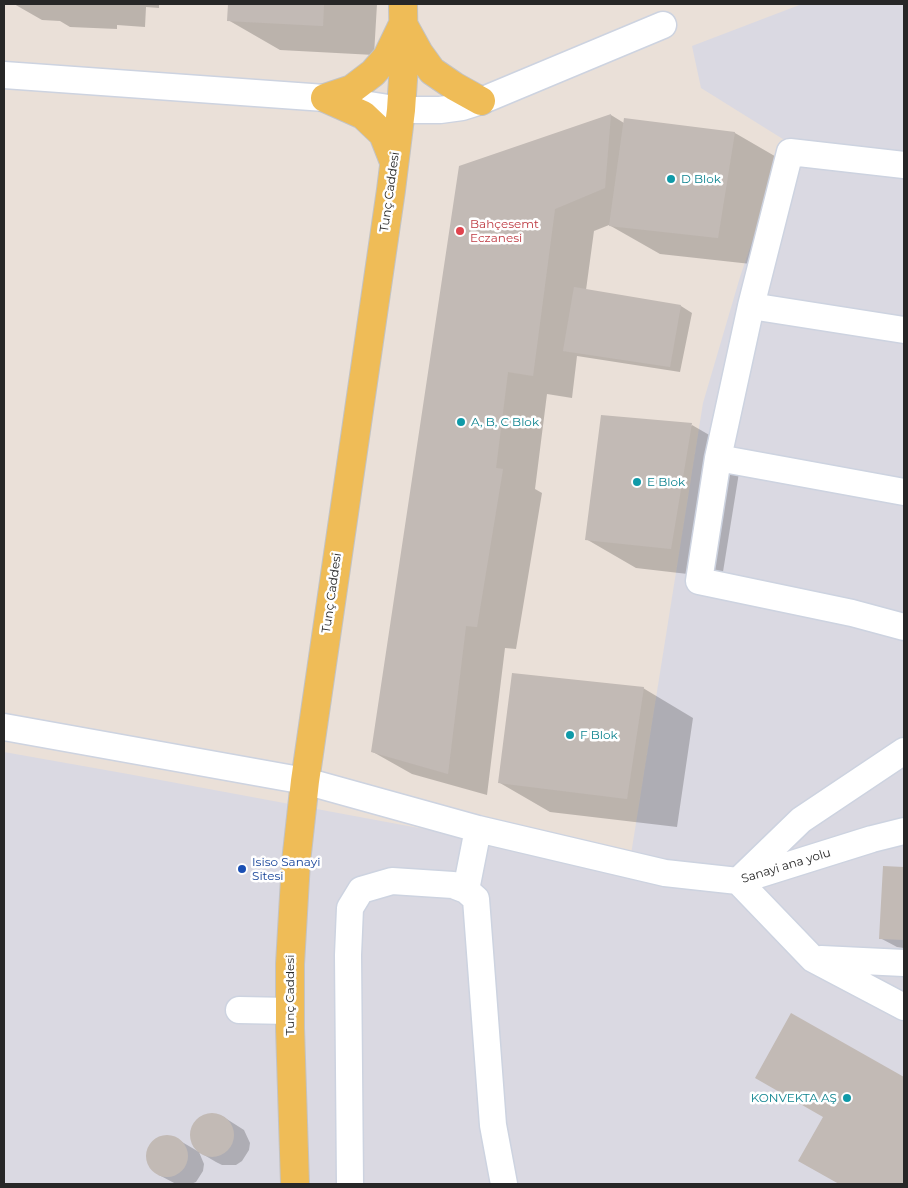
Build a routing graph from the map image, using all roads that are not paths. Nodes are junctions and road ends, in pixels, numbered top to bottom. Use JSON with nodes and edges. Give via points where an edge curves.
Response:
{"nodes":[{"id":1,"x":403,"y":14,"type":"edge"},
{"id":2,"x":663,"y":25,"type":"dead end"},
{"id":3,"x":4,"y":76,"type":"edge"},
{"id":4,"x":325,"y":98,"type":"junction"},
{"id":5,"x":481,"y":101,"type":"junction"},
{"id":6,"x":401,"y":110,"type":"junction"},
{"id":7,"x":394,"y":162,"type":"junction"},
{"id":8,"x":904,"y":165,"type":"edge"},
{"id":9,"x":751,"y":306,"type":"junction"},
{"id":10,"x":904,"y":330,"type":"edge"},
{"id":11,"x":718,"y":458,"type":"junction"},
{"id":12,"x":904,"y":492,"type":"edge"},
{"id":13,"x":904,"y":627,"type":"edge"},
{"id":14,"x":4,"y":727,"type":"edge"},
{"id":15,"x":904,"y":751,"type":"edge"},
{"id":16,"x":305,"y":781,"type":"junction"},
{"id":17,"x":478,"y":829,"type":"junction"},
{"id":18,"x":904,"y":831,"type":"edge"},
{"id":19,"x":872,"y":839,"type":"junction"},
{"id":20,"x":904,"y":842,"type":"edge"},
{"id":21,"x":738,"y":881,"type":"junction"},
{"id":22,"x":466,"y":890,"type":"junction"},
{"id":23,"x":813,"y":959,"type":"junction"},
{"id":24,"x":904,"y":963,"type":"edge"},
{"id":25,"x":904,"y":1007,"type":"edge"},
{"id":26,"x":239,"y":1010,"type":"dead end"},
{"id":27,"x":290,"y":1011,"type":"junction"},
{"id":28,"x":295,"y":1184,"type":"edge"},
{"id":29,"x":350,"y":1184,"type":"edge"},
{"id":30,"x":504,"y":1184,"type":"edge"}],
"edges":[{"from":1,"to":4,"type":"main road","via":[[388,57],[352,89]]},
{"from":1,"to":5,"type":"main road","via":[[419,53],[432,71]]},
{"from":1,"to":6,"type":"main road","name":"Tunç Caddesi"},
{"from":2,"to":5,"type":"street"},
{"from":3,"to":4,"type":"street"},
{"from":4,"to":6,"type":"street"},
{"from":4,"to":7,"type":"main road","via":[[363,115],[383,134]]},
{"from":5,"to":6,"type":"street","via":[[440,110]]},
{"from":6,"to":7,"type":"main road","name":"Tunç Caddesi"},
{"from":7,"to":16,"type":"main road","name":"Tunç Caddesi"},
{"from":8,"to":9,"type":"street","via":[[790,152]]},
{"from":9,"to":10,"type":"street"},
{"from":9,"to":11,"type":"street"},
{"from":11,"to":12,"type":"street"},
{"from":11,"to":13,"type":"street","via":[[700,581]]},
{"from":14,"to":16,"type":"street","name":"Sanayi ana yolu"},
{"from":15,"to":21,"type":"street","via":[[801,820]]},
{"from":16,"to":17,"type":"street","name":"Sanayi ana yolu"},
{"from":16,"to":27,"type":"main road","name":"Tunç Caddesi","via":[[295,880]]},
{"from":17,"to":21,"type":"street","name":"Sanayi ana yolu","via":[[666,873]]},
{"from":17,"to":22,"type":"street"},
{"from":18,"to":19,"type":"street","name":"Sanayi ana yolu"},
{"from":19,"to":20,"type":"street"},
{"from":19,"to":21,"type":"street","name":"Sanayi ana yolu"},
{"from":21,"to":23,"type":"street"},
{"from":22,"to":29,"type":"street","via":[[452,885],[392,881],[361,890],[350,908]]},
{"from":22,"to":30,"type":"street","via":[[476,899],[493,1125]]},
{"from":23,"to":24,"type":"street"},
{"from":23,"to":25,"type":"street"},
{"from":26,"to":27,"type":"street"},
{"from":27,"to":28,"type":"main road","name":"Tunç Caddesi"}]}
